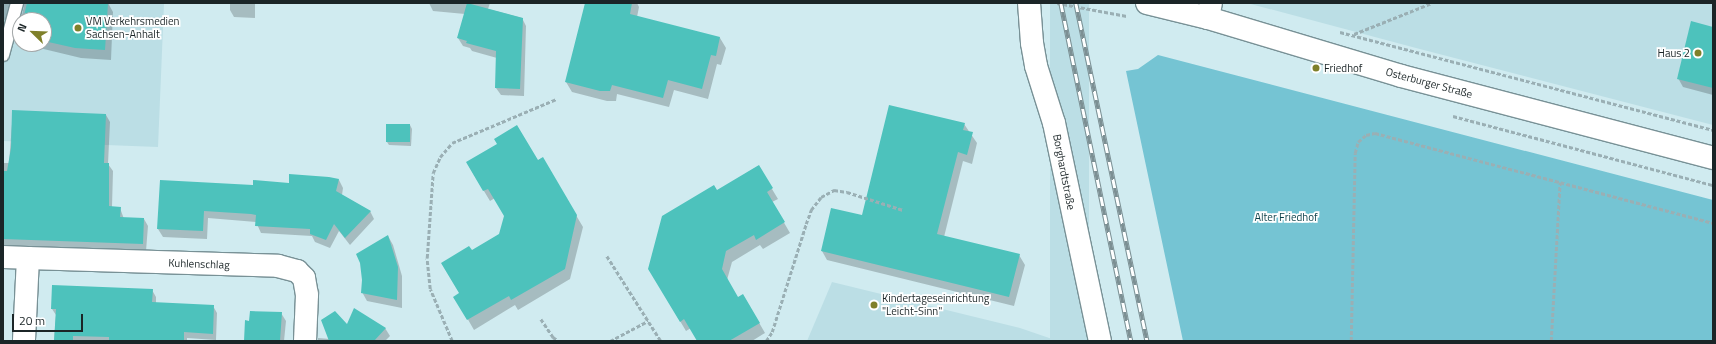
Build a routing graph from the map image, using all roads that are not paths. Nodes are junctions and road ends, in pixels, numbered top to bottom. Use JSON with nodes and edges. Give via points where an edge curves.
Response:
{"nodes":[{"id":1,"x":17,"y":3,"type":"edge"},
{"id":2,"x":1029,"y":3,"type":"edge"},
{"id":3,"x":1147,"y":3,"type":"edge"},
{"id":4,"x":1210,"y":10,"type":"edge"},
{"id":5,"x":3,"y":55,"type":"edge"},
{"id":6,"x":1713,"y":158,"type":"edge"},
{"id":7,"x":3,"y":257,"type":"edge"},
{"id":8,"x":28,"y":258,"type":"junction"},
{"id":9,"x":24,"y":341,"type":"edge"},
{"id":10,"x":305,"y":341,"type":"edge"},
{"id":11,"x":1100,"y":341,"type":"edge"}],
"edges":[{"from":1,"to":5,"type":"lane"},
{"from":2,"to":11,"type":"street","name":"Borghardtstraße","via":[[1035,58],[1054,123]]},
{"from":3,"to":4,"type":"street","name":"Osterburger Straße"},
{"from":4,"to":6,"type":"street","name":"Osterburger Straße","via":[[1401,76]]},
{"from":7,"to":8,"type":"street","name":"Kuhlenschlag"},
{"from":8,"to":9,"type":"street"},
{"from":8,"to":10,"type":"street","name":"Kuhlenschlag","via":[[278,266],[297,271],[304,278],[307,296]]}]}
